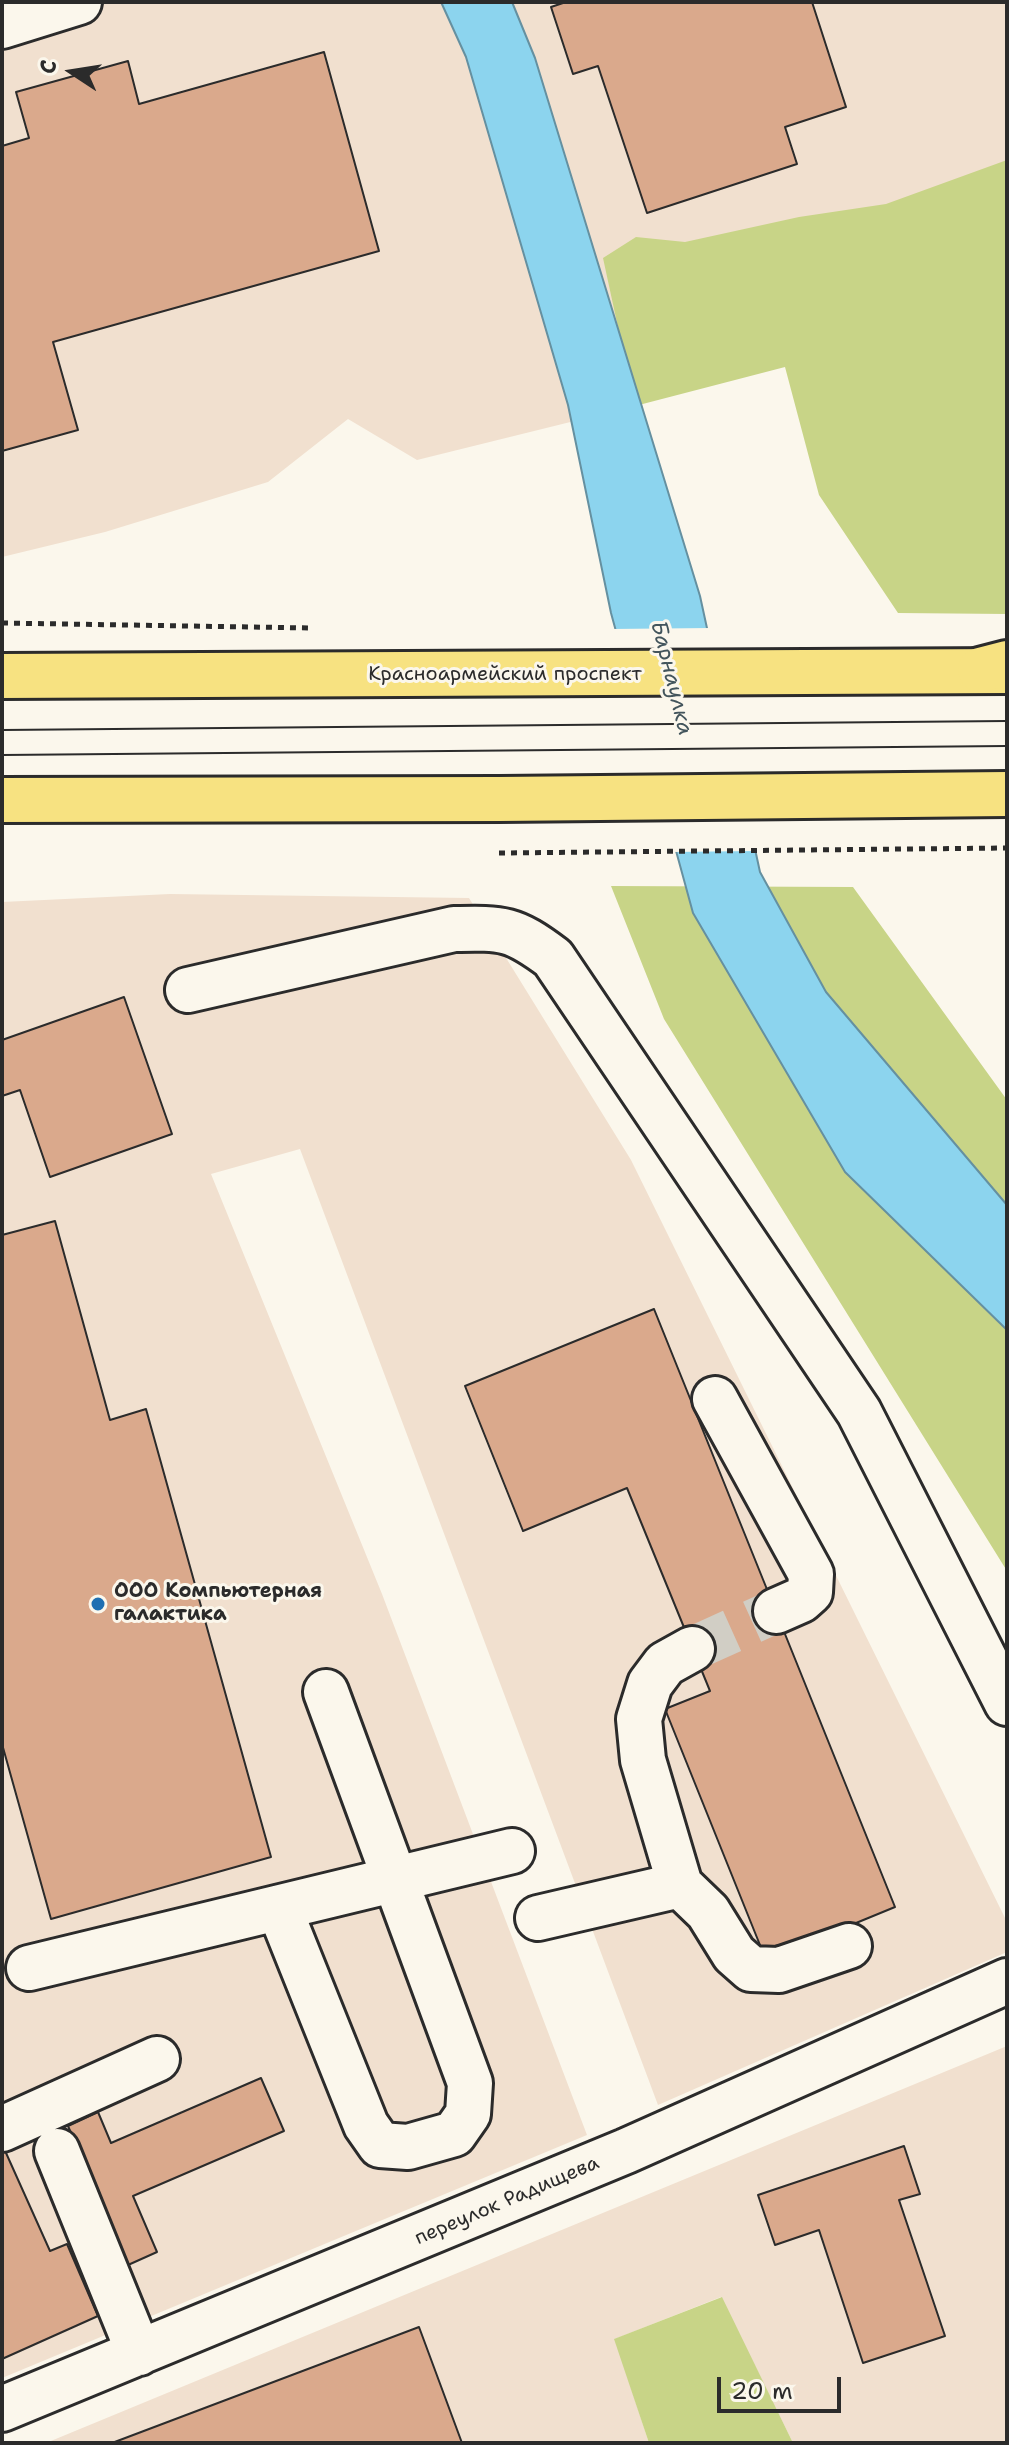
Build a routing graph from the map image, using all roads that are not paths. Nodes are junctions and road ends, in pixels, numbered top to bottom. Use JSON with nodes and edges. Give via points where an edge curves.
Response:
{"nodes":[{"id":1,"x":79,"y":2,"type":"edge"},
{"id":2,"x":2,"y":26,"type":"edge"},
{"id":3,"x":998,"y":668,"type":"edge"},
{"id":4,"x":2,"y":676,"type":"edge"},
{"id":5,"x":1007,"y":794,"type":"edge"},
{"id":6,"x":2,"y":800,"type":"edge"},
{"id":7,"x":188,"y":990,"type":"dead end"},
{"id":8,"x":715,"y":1399,"type":"dead end"},
{"id":9,"x":776,"y":1611,"type":"tunnel mouth"},
{"id":10,"x":692,"y":1649,"type":"tunnel mouth"},
{"id":11,"x":326,"y":1692,"type":"dead end"},
{"id":12,"x":1007,"y":1703,"type":"edge"},
{"id":13,"x":512,"y":1851,"type":"dead end"},
{"id":14,"x":394,"y":1880,"type":"junction"},
{"id":15,"x":680,"y":1885,"type":"junction"},
{"id":16,"x":279,"y":1908,"type":"junction"},
{"id":17,"x":538,"y":1918,"type":"dead end"},
{"id":18,"x":849,"y":1946,"type":"dead end"},
{"id":19,"x":29,"y":1968,"type":"dead end"},
{"id":20,"x":1007,"y":1981,"type":"edge"},
{"id":21,"x":157,"y":2059,"type":"dead end"},
{"id":22,"x":2,"y":2129,"type":"edge"},
{"id":23,"x":57,"y":2151,"type":"dead end"},
{"id":24,"x":139,"y":2353,"type":"junction"},
{"id":25,"x":2,"y":2409,"type":"edge"}],
"edges":[{"from":1,"to":2,"type":"lane"},
{"from":3,"to":4,"type":"main road","name":"Красноармейский проспект"},
{"from":5,"to":6,"type":"main road"},
{"from":7,"to":12,"type":"lane","via":[[454,929],[495,928],[525,937],[553,958],[859,1412]]},
{"from":8,"to":9,"type":"lane","via":[[811,1574],[810,1592]]},
{"from":10,"to":15,"type":"lane","via":[[665,1664],[650,1684],[639,1719],[643,1760]]},
{"from":11,"to":14,"type":"lane"},
{"from":13,"to":14,"type":"lane"},
{"from":14,"to":16,"type":"lane"},
{"from":14,"to":16,"type":"lane","via":[[470,2083],[468,2114],[454,2134],[408,2147],[380,2145],[366,2125]]},
{"from":15,"to":17,"type":"lane"},
{"from":15,"to":18,"type":"lane","via":[[751,1969],[779,1970]]},
{"from":16,"to":19,"type":"lane"},
{"from":20,"to":24,"type":"lane","name":"переулок Радищева","via":[[626,2151]]},
{"from":21,"to":22,"type":"lane"},
{"from":23,"to":24,"type":"lane"},
{"from":24,"to":25,"type":"lane","name":"переулок Радищева"}]}
